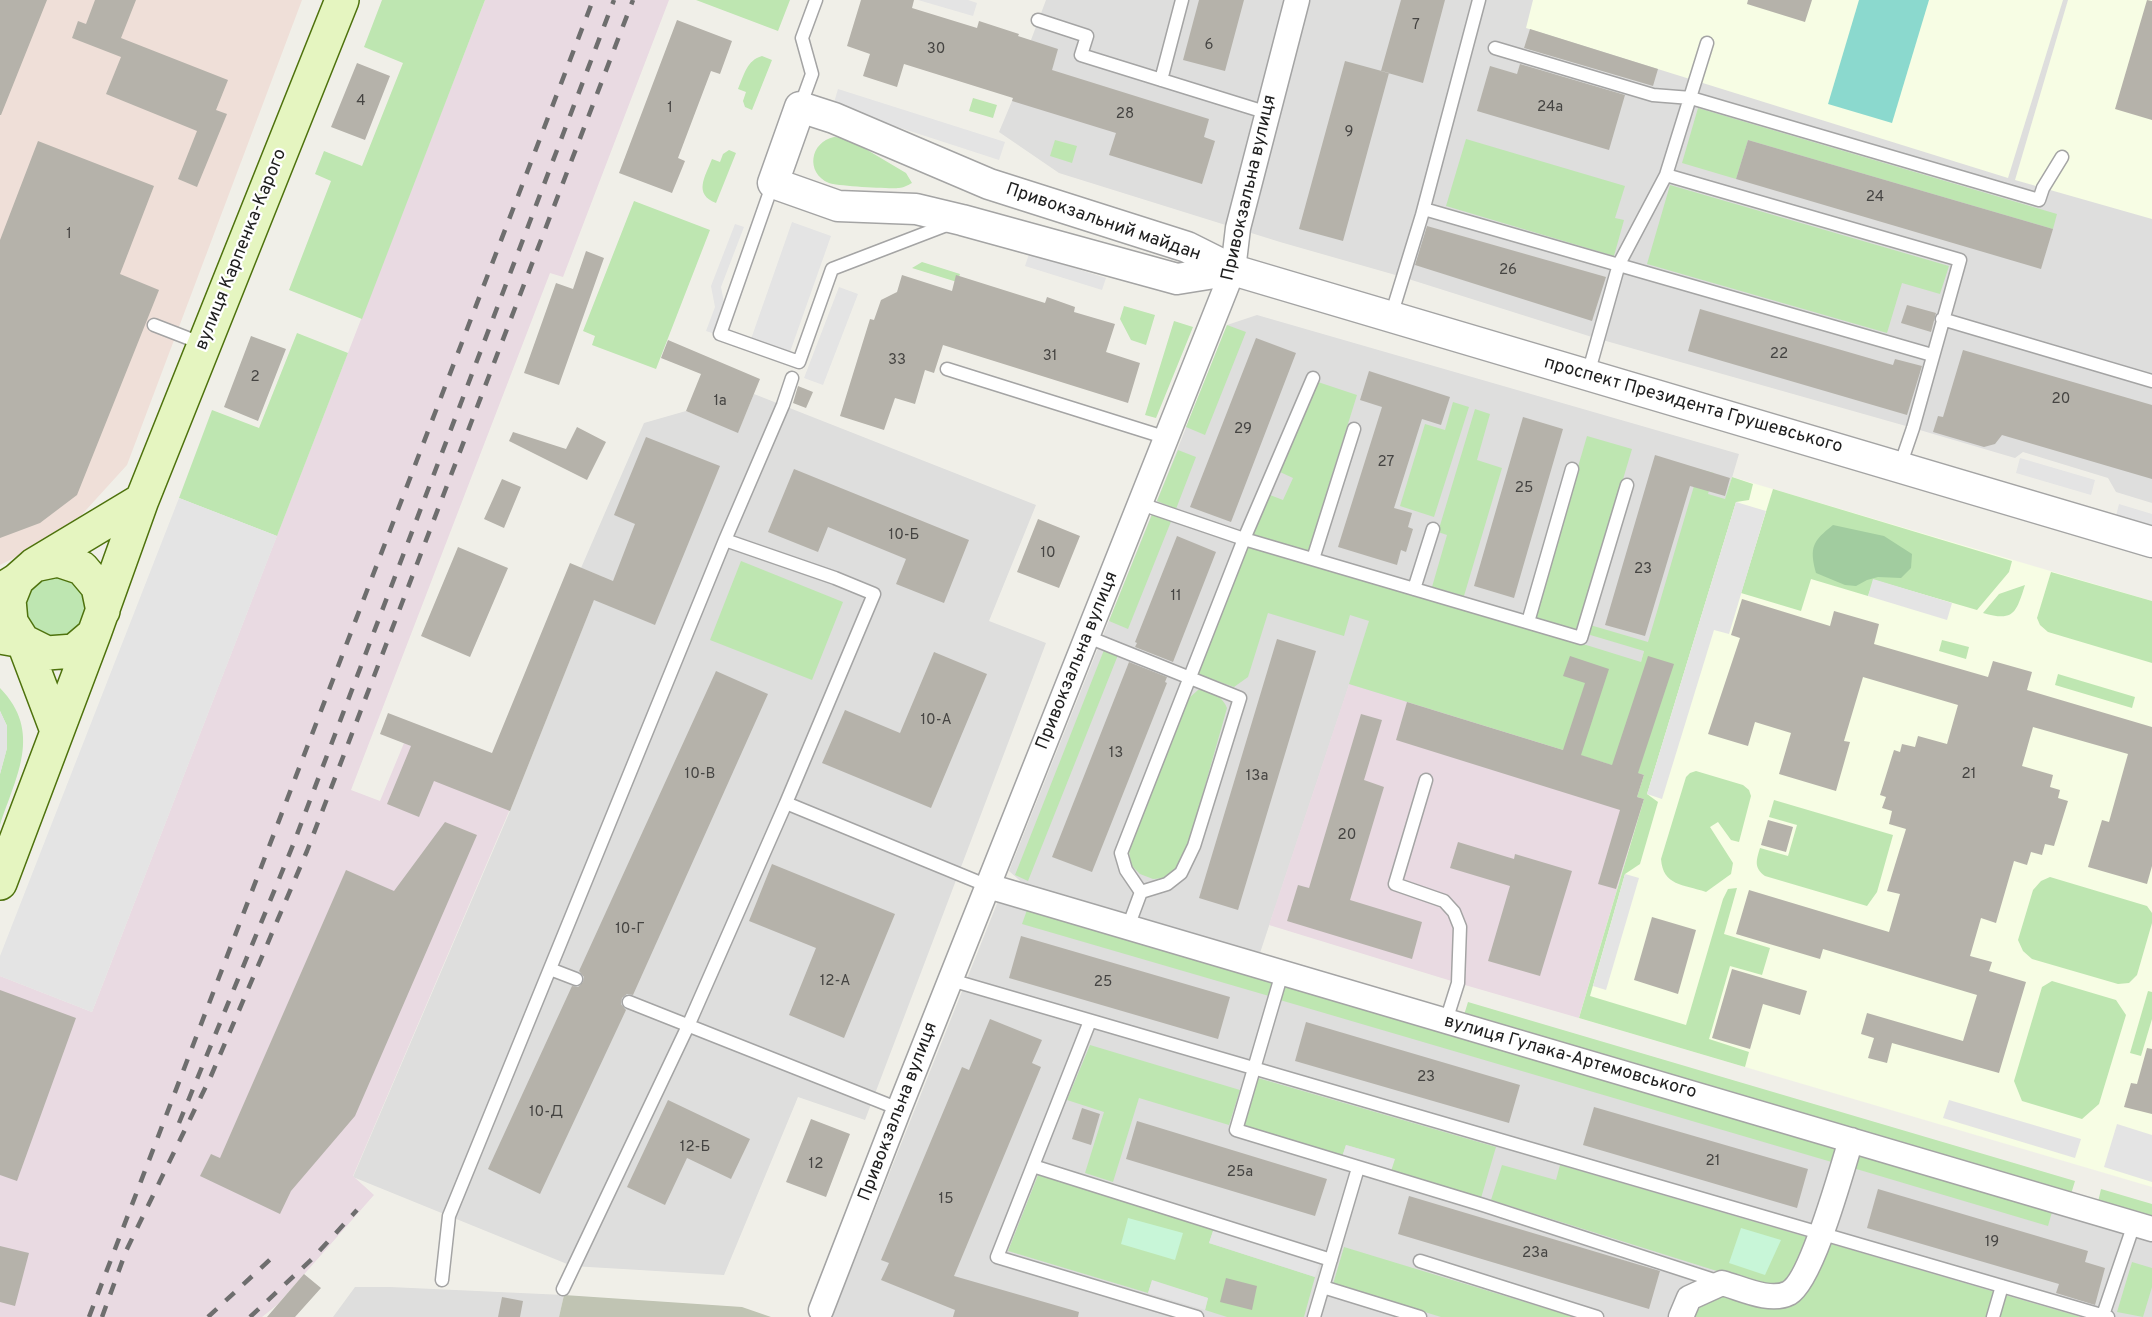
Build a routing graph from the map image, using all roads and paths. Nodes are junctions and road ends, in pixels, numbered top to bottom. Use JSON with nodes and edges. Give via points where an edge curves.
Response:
{"nodes":[{"id":1,"x":342,"y":0,"type":"edge"},
{"id":2,"x":816,"y":0,"type":"edge"},
{"id":3,"x":1182,"y":0,"type":"edge"},
{"id":4,"x":1297,"y":0,"type":"edge"},
{"id":5,"x":1479,"y":0,"type":"edge"},
{"id":6,"x":1038,"y":20,"type":"dead end"},
{"id":7,"x":1707,"y":43,"type":"dead end"},
{"id":8,"x":1495,"y":48,"type":"dead end"},
{"id":9,"x":1161,"y":80,"type":"junction"},
{"id":10,"x":1691,"y":98,"type":"junction"},
{"id":11,"x":800,"y":107,"type":"junction"},
{"id":12,"x":1268,"y":113,"type":"junction"},
{"id":13,"x":2062,"y":157,"type":"dead end"},
{"id":14,"x":1666,"y":175,"type":"junction"},
{"id":15,"x":773,"y":183,"type":"junction"},
{"id":16,"x":1424,"y":209,"type":"junction"},
{"id":17,"x":962,"y":220,"type":"junction"},
{"id":18,"x":1619,"y":264,"type":"junction"},
{"id":19,"x":1233,"y":270,"type":"junction"},
{"id":20,"x":1390,"y":317,"type":"junction"},
{"id":21,"x":1942,"y":319,"type":"junction"},
{"id":22,"x":154,"y":325,"type":"dead end"},
{"id":23,"x":204,"y":345,"type":"junction"},
{"id":24,"x":1932,"y":355,"type":"junction"},
{"id":25,"x":947,"y":369,"type":"dead end"},
{"id":26,"x":1587,"y":375,"type":"junction"},
{"id":27,"x":792,"y":378,"type":"dead end"},
{"id":28,"x":1313,"y":378,"type":"dead end"},
{"id":29,"x":2152,"y":381,"type":"edge"},
{"id":30,"x":1354,"y":429,"type":"dead end"},
{"id":31,"x":1167,"y":438,"type":"junction"},
{"id":32,"x":1900,"y":467,"type":"junction"},
{"id":33,"x":1572,"y":469,"type":"dead end"},
{"id":34,"x":1627,"y":485,"type":"dead end"},
{"id":35,"x":142,"y":500,"type":"junction"},
{"id":36,"x":1141,"y":504,"type":"junction"},
{"id":37,"x":1434,"y":529,"type":"dead end"},
{"id":38,"x":1244,"y":539,"type":"junction"},
{"id":39,"x":725,"y":540,"type":"junction"},
{"id":40,"x":2152,"y":542,"type":"edge"},
{"id":41,"x":1312,"y":559,"type":"junction"},
{"id":42,"x":17,"y":578,"type":"edge"},
{"id":43,"x":1414,"y":589,"type":"junction"},
{"id":44,"x":98,"y":622,"type":"junction"},
{"id":45,"x":1528,"y":622,"type":"junction"},
{"id":46,"x":1088,"y":637,"type":"junction"},
{"id":47,"x":11,"y":639,"type":"edge"},
{"id":48,"x":1189,"y":679,"type":"junction"},
{"id":49,"x":57,"y":730,"type":"junction"},
{"id":50,"x":1426,"y":780,"type":"dead end"},
{"id":51,"x":786,"y":803,"type":"junction"},
{"id":52,"x":0,"y":883,"type":"edge"},
{"id":53,"x":988,"y":886,"type":"junction"},
{"id":54,"x":1141,"y":892,"type":"junction"},
{"id":55,"x":1128,"y":927,"type":"junction"},
{"id":56,"x":550,"y":969,"type":"junction"},
{"id":57,"x":1282,"y":973,"type":"junction"},
{"id":58,"x":576,"y":979,"type":"dead end"},
{"id":59,"x":951,"y":980,"type":"junction"},
{"id":60,"x":629,"y":1002,"type":"dead end"},
{"id":61,"x":1090,"y":1021,"type":"junction"},
{"id":62,"x":1446,"y":1021,"type":"junction"},
{"id":63,"x":688,"y":1026,"type":"junction"},
{"id":64,"x":1254,"y":1068,"type":"junction"},
{"id":65,"x":899,"y":1109,"type":"junction"},
{"id":66,"x":1851,"y":1140,"type":"junction"},
{"id":67,"x":1033,"y":1166,"type":"junction"},
{"id":68,"x":1358,"y":1167,"type":"junction"},
{"id":69,"x":2143,"y":1227,"type":"edge"},
{"id":70,"x":1822,"y":1234,"type":"junction"},
{"id":71,"x":1331,"y":1260,"type":"junction"},
{"id":72,"x":1420,"y":1261,"type":"dead end"},
{"id":73,"x":442,"y":1280,"type":"dead end"},
{"id":74,"x":1722,"y":1283,"type":"junction"},
{"id":75,"x":2002,"y":1286,"type":"junction"},
{"id":76,"x":1323,"y":1287,"type":"junction"},
{"id":77,"x":563,"y":1289,"type":"dead end"},
{"id":78,"x":821,"y":1310,"type":"dead end"},
{"id":79,"x":2106,"y":1316,"type":"edge"},
{"id":80,"x":1197,"y":1317,"type":"edge"},
{"id":81,"x":1314,"y":1317,"type":"edge"},
{"id":82,"x":1420,"y":1317,"type":"edge"},
{"id":83,"x":1597,"y":1317,"type":"edge"},
{"id":84,"x":1681,"y":1317,"type":"edge"},
{"id":85,"x":1993,"y":1317,"type":"edge"}],
"edges":[{"from":1,"to":23,"type":"main road","name":"вулиця Карпенка-Карого"},
{"from":2,"to":11,"type":"lane","via":[[802,38],[812,74]]},
{"from":3,"to":9,"type":"lane"},
{"from":4,"to":12,"type":"street","name":"Привокзальна вулиця"},
{"from":5,"to":16,"type":"lane"},
{"from":6,"to":9,"type":"lane","via":[[1087,36],[1081,55]]},
{"from":7,"to":10,"type":"lane"},
{"from":8,"to":10,"type":"lane","via":[[1653,95]]},
{"from":9,"to":12,"type":"lane"},
{"from":10,"to":13,"type":"lane","via":[[2039,200]]},
{"from":10,"to":14,"type":"lane"},
{"from":11,"to":15,"type":"street"},
{"from":11,"to":19,"type":"street","name":"Привокзальний майдан","via":[[989,184],[1187,247]]},
{"from":12,"to":19,"type":"street","name":"Привокзальна вулиця","via":[[1238,228]]},
{"from":14,"to":18,"type":"lane"},
{"from":14,"to":21,"type":"lane","via":[[1960,260]]},
{"from":15,"to":17,"type":"street","name":"Привокзальний майдан","via":[[838,206],[916,209]]},
{"from":15,"to":17,"type":"lane","via":[[720,334],[799,362],[832,269]]},
{"from":16,"to":18,"type":"lane"},
{"from":16,"to":20,"type":"lane"},
{"from":17,"to":19,"type":"street","name":"Привокзальний майдан","via":[[1177,279]]},
{"from":18,"to":24,"type":"lane"},
{"from":18,"to":26,"type":"lane"},
{"from":19,"to":20,"type":"street","name":"проспект Президента Грушевського"},
{"from":19,"to":31,"type":"street","name":"Привокзальна вулиця"},
{"from":20,"to":26,"type":"street","name":"проспект Президента Грушевського"},
{"from":21,"to":24,"type":"lane"},
{"from":21,"to":29,"type":"lane"},
{"from":22,"to":23,"type":"lane"},
{"from":23,"to":35,"type":"main road","name":"вулиця Карпенка-Карого"},
{"from":24,"to":32,"type":"lane"},
{"from":25,"to":31,"type":"lane"},
{"from":26,"to":32,"type":"street","name":"проспект Президента Грушевського"},
{"from":27,"to":39,"type":"lane"},
{"from":28,"to":38,"type":"lane"},
{"from":30,"to":41,"type":"lane"},
{"from":31,"to":36,"type":"street","name":"Привокзальна вулиця"},
{"from":32,"to":40,"type":"street","name":"проспект Президента Грушевського"},
{"from":33,"to":45,"type":"lane"},
{"from":34,"to":45,"type":"lane","via":[[1581,638]]},
{"from":35,"to":42,"type":"main road"},
{"from":35,"to":44,"type":"main road","name":"вулиця Карпенка-Карого"},
{"from":36,"to":38,"type":"lane"},
{"from":36,"to":46,"type":"street","name":"Привокзальна вулиця"},
{"from":37,"to":43,"type":"lane"},
{"from":38,"to":41,"type":"lane"},
{"from":38,"to":48,"type":"lane"},
{"from":39,"to":51,"type":"lane","via":[[874,594]]},
{"from":39,"to":56,"type":"lane"},
{"from":41,"to":43,"type":"lane"},
{"from":42,"to":44,"type":"main road","via":[[58,560],[82,568],[98,586]]},
{"from":42,"to":47,"type":"main road","via":[[9,600]]},
{"from":43,"to":45,"type":"lane"},
{"from":44,"to":47,"type":"main road","via":[[74,651],[47,653]]},
{"from":44,"to":49,"type":"main road","name":"вулиця Карпенка-Карого"},
{"from":46,"to":48,"type":"lane"},
{"from":46,"to":53,"type":"street","name":"Привокзальна вулиця"},
{"from":47,"to":49,"type":"main road"},
{"from":48,"to":54,"type":"lane","via":[[1121,853],[1126,870]]},
{"from":48,"to":54,"type":"lane","via":[[1240,698],[1194,846],[1181,873],[1167,884]]},
{"from":49,"to":52,"type":"main road"},
{"from":50,"to":62,"type":"lane","via":[[1395,884],[1444,901],[1460,927],[1458,983]]},
{"from":51,"to":53,"type":"lane"},
{"from":51,"to":63,"type":"lane"},
{"from":53,"to":55,"type":"street","name":"вулиця Гулака-Артемовського"},
{"from":53,"to":59,"type":"street","name":"Привокзальна вулиця"},
{"from":54,"to":55,"type":"lane"},
{"from":55,"to":57,"type":"street","name":"вулиця Гулака-Артемовського"},
{"from":56,"to":58,"type":"lane"},
{"from":56,"to":73,"type":"lane","via":[[450,1216]]},
{"from":57,"to":62,"type":"street","name":"вулиця Гулака-Артемовського"},
{"from":57,"to":64,"type":"lane"},
{"from":59,"to":61,"type":"lane"},
{"from":59,"to":65,"type":"street","name":"Привокзальна вулиця"},
{"from":60,"to":63,"type":"lane"},
{"from":61,"to":64,"type":"lane"},
{"from":61,"to":67,"type":"lane"},
{"from":62,"to":66,"type":"street","name":"вулиця Гулака-Артемовського"},
{"from":63,"to":65,"type":"lane"},
{"from":63,"to":77,"type":"lane"},
{"from":64,"to":68,"type":"lane","via":[[1236,1130]]},
{"from":64,"to":70,"type":"lane"},
{"from":65,"to":78,"type":"street","name":"Привокзальна вулиця"},
{"from":66,"to":69,"type":"street","name":"вулиця Гулака-Артемовського"},
{"from":66,"to":70,"type":"street"},
{"from":67,"to":71,"type":"lane"},
{"from":67,"to":80,"type":"lane","via":[[997,1257]]},
{"from":68,"to":71,"type":"lane"},
{"from":68,"to":74,"type":"lane"},
{"from":69,"to":79,"type":"lane"},
{"from":70,"to":74,"type":"street","via":[[1800,1281],[1789,1293],[1771,1297]]},
{"from":70,"to":75,"type":"lane"},
{"from":71,"to":76,"type":"lane"},
{"from":72,"to":83,"type":"lane"},
{"from":74,"to":84,"type":"street","via":[[1689,1298]]},
{"from":75,"to":79,"type":"lane"},
{"from":75,"to":85,"type":"lane"},
{"from":76,"to":81,"type":"lane"},
{"from":76,"to":82,"type":"lane"}]}
